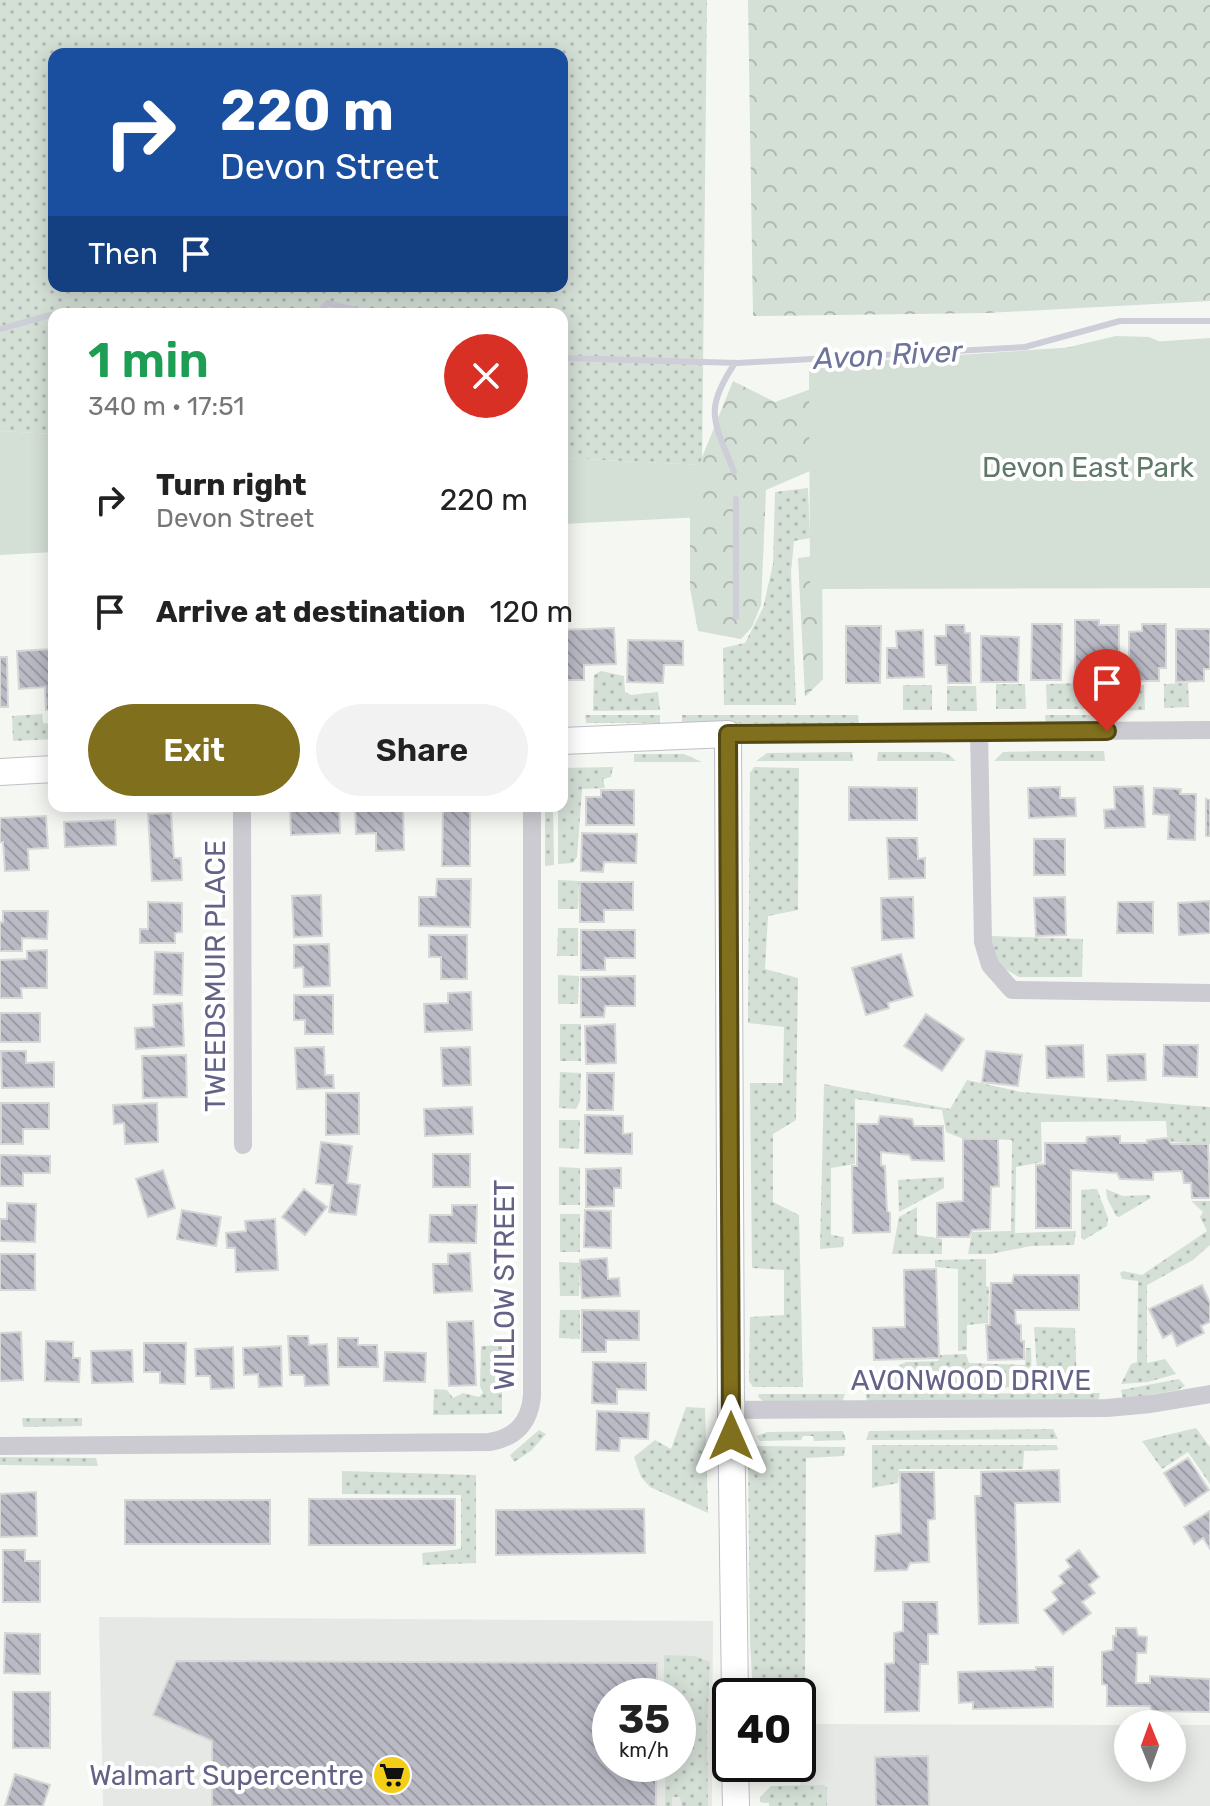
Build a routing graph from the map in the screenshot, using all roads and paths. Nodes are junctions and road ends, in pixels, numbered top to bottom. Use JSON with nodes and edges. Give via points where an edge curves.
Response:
{"nodes":[{"id":1,"x":1210,"y":730,"type":"edge"},
{"id":2,"x":979,"y":731,"type":"junction"},
{"id":3,"x":728,"y":734,"type":"junction"},
{"id":4,"x":568,"y":741,"type":"edge"},
{"id":5,"x":48,"y":769,"type":"edge"},
{"id":6,"x":0,"y":772,"type":"edge"},
{"id":7,"x":242,"y":812,"type":"edge"},
{"id":8,"x":532,"y":812,"type":"edge"},
{"id":9,"x":1210,"y":993,"type":"edge"},
{"id":10,"x":243,"y":1145,"type":"dead end"},
{"id":11,"x":1210,"y":1394,"type":"edge"},
{"id":12,"x":731,"y":1410,"type":"junction"},
{"id":13,"x":0,"y":1446,"type":"edge"},
{"id":14,"x":735,"y":1678,"type":"edge"},
{"id":15,"x":735,"y":1782,"type":"edge"},
{"id":16,"x":736,"y":1806,"type":"edge"}],
"edges":[{"from":1,"to":2,"type":"street"},
{"from":2,"to":3,"type":"street"},
{"from":2,"to":9,"type":"street","via":[[983,942],[990,965],[1008,986]]},
{"from":3,"to":4,"type":"street"},
{"from":3,"to":12,"type":"street"},
{"from":5,"to":6,"type":"street"},
{"from":7,"to":10,"type":"street","name":"TWEEDSMUIR PLACE"},
{"from":8,"to":13,"type":"street","name":"WILLOW STREET","via":[[532,1395],[519,1429],[507,1439],[489,1442]]},
{"from":11,"to":12,"type":"street","name":"AVONWOOD DRIVE","via":[[1107,1408]]},
{"from":12,"to":14,"type":"street"},
{"from":15,"to":16,"type":"street"}]}
